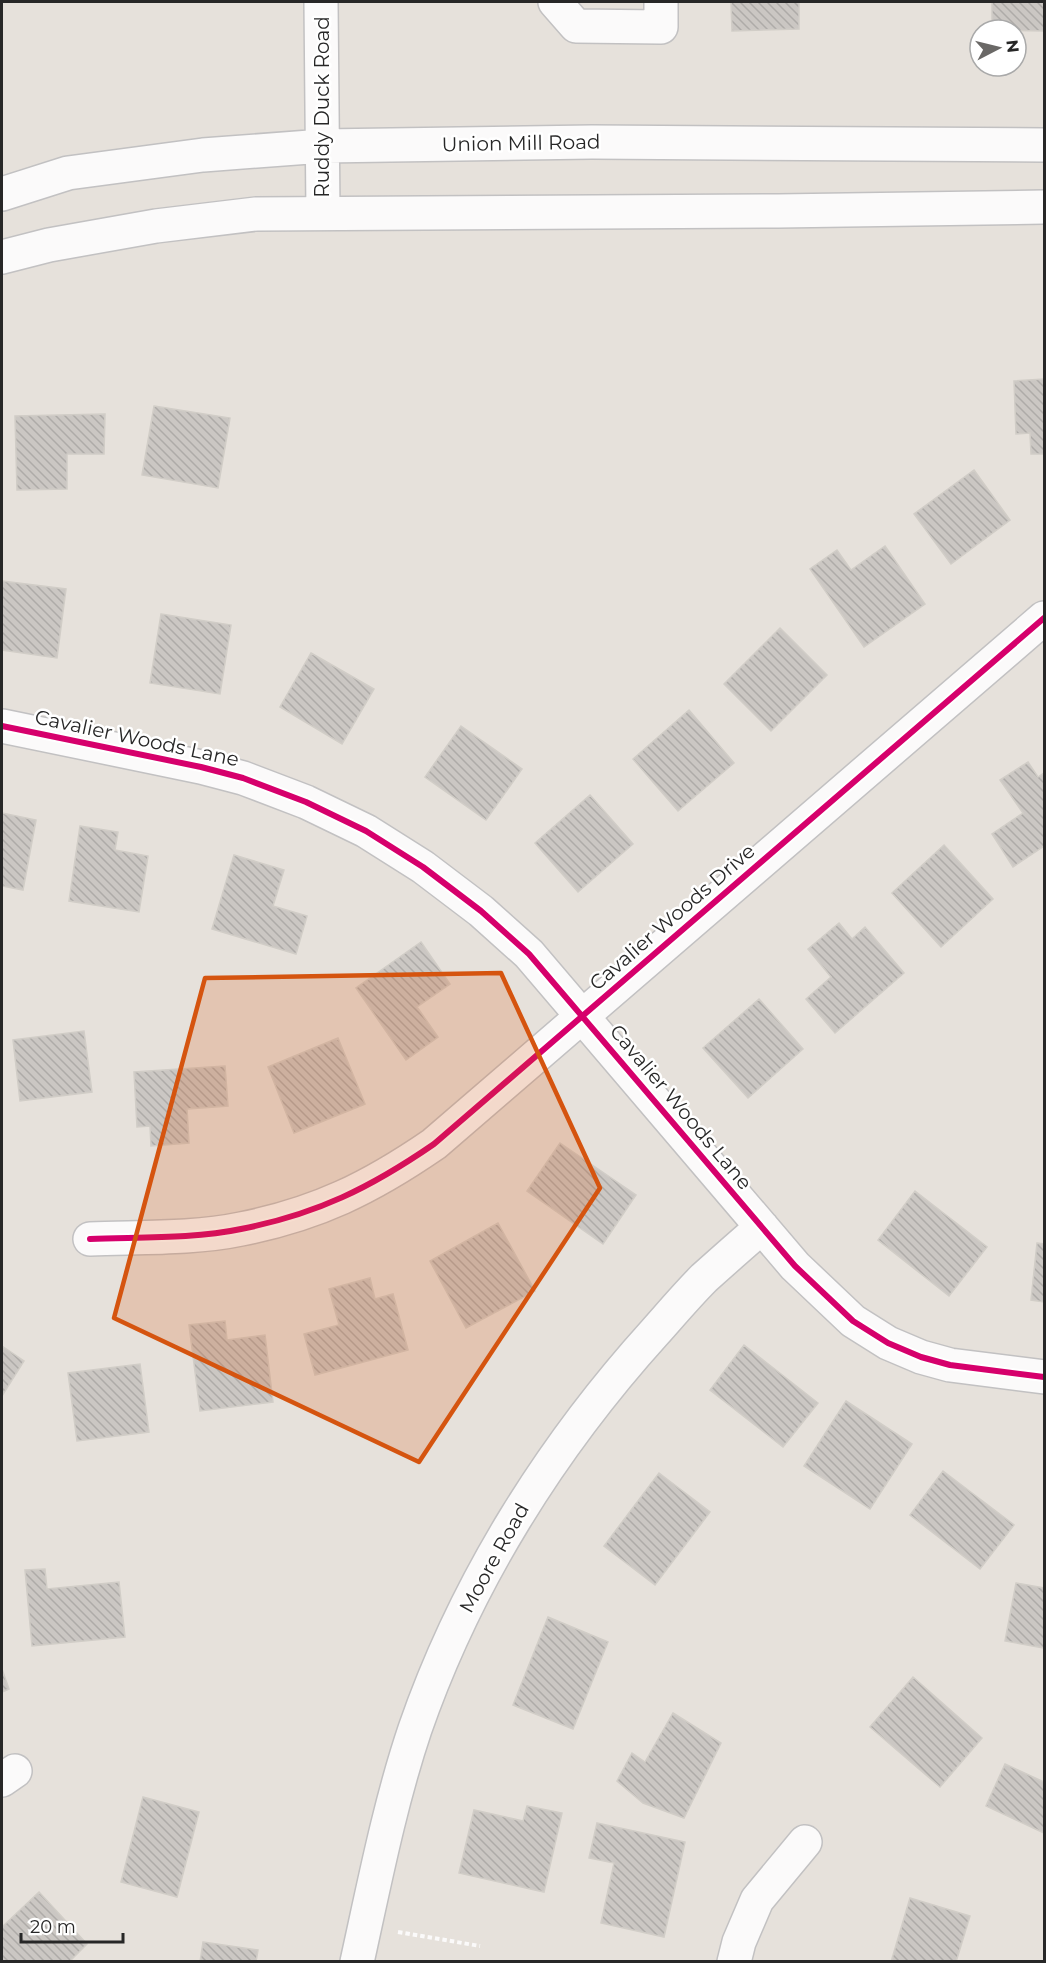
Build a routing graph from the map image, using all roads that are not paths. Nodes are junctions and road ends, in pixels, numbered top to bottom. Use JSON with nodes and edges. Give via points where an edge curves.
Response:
{"nodes":[{"id":1,"x":321,"y":2,"type":"edge"},
{"id":2,"x":555,"y":2,"type":"edge"},
{"id":3,"x":660,"y":2,"type":"edge"},
{"id":4,"x":1044,"y":145,"type":"edge"},
{"id":5,"x":324,"y":146,"type":"junction"},
{"id":6,"x":2,"y":194,"type":"edge"},
{"id":7,"x":1044,"y":207,"type":"edge"},
{"id":8,"x":322,"y":213,"type":"junction"},
{"id":9,"x":2,"y":257,"type":"edge"},
{"id":10,"x":1044,"y":618,"type":"edge"},
{"id":11,"x":2,"y":726,"type":"edge"},
{"id":12,"x":582,"y":1017,"type":"junction"},
{"id":13,"x":762,"y":1227,"type":"junction"},
{"id":14,"x":90,"y":1239,"type":"dead end"},
{"id":15,"x":1044,"y":1377,"type":"edge"},
{"id":16,"x":805,"y":1842,"type":"dead end"},
{"id":17,"x":357,"y":1962,"type":"edge"},
{"id":18,"x":734,"y":1962,"type":"edge"}],
"edges":[{"from":1,"to":5,"type":"street","name":"Ruddy Duck Road"},
{"from":2,"to":3,"type":"street","via":[[576,26],[661,27]]},
{"from":4,"to":5,"type":"street","name":"Union Mill Road","via":[[592,142]]},
{"from":5,"to":6,"type":"street","name":"Union Mill Road","via":[[203,155],[68,173]]},
{"from":5,"to":8,"type":"street","name":"Ruddy Duck Road"},
{"from":7,"to":8,"type":"street"},
{"from":8,"to":9,"type":"street","via":[[256,214],[156,226]]},
{"from":10,"to":12,"type":"street","name":"Cavalier Woods Drive"},
{"from":11,"to":12,"type":"street","name":"Cavalier Woods Lane","via":[[243,778],[366,831],[481,911],[529,954]]},
{"from":12,"to":13,"type":"street","name":"Cavalier Woods Lane"},
{"from":12,"to":14,"type":"street","name":"Cavalier Woods Drive","via":[[434,1144],[347,1197],[297,1216],[240,1230]]},
{"from":13,"to":15,"type":"street","name":"Cavalier Woods Lane","via":[[795,1266],[853,1321],[888,1343],[950,1365]]},
{"from":13,"to":17,"type":"street","name":"Moore Road","via":[[703,1279],[632,1358],[583,1419],[514,1518],[454,1631],[415,1729],[385,1836]]},
{"from":16,"to":18,"type":"street","via":[[757,1900]]}]}
